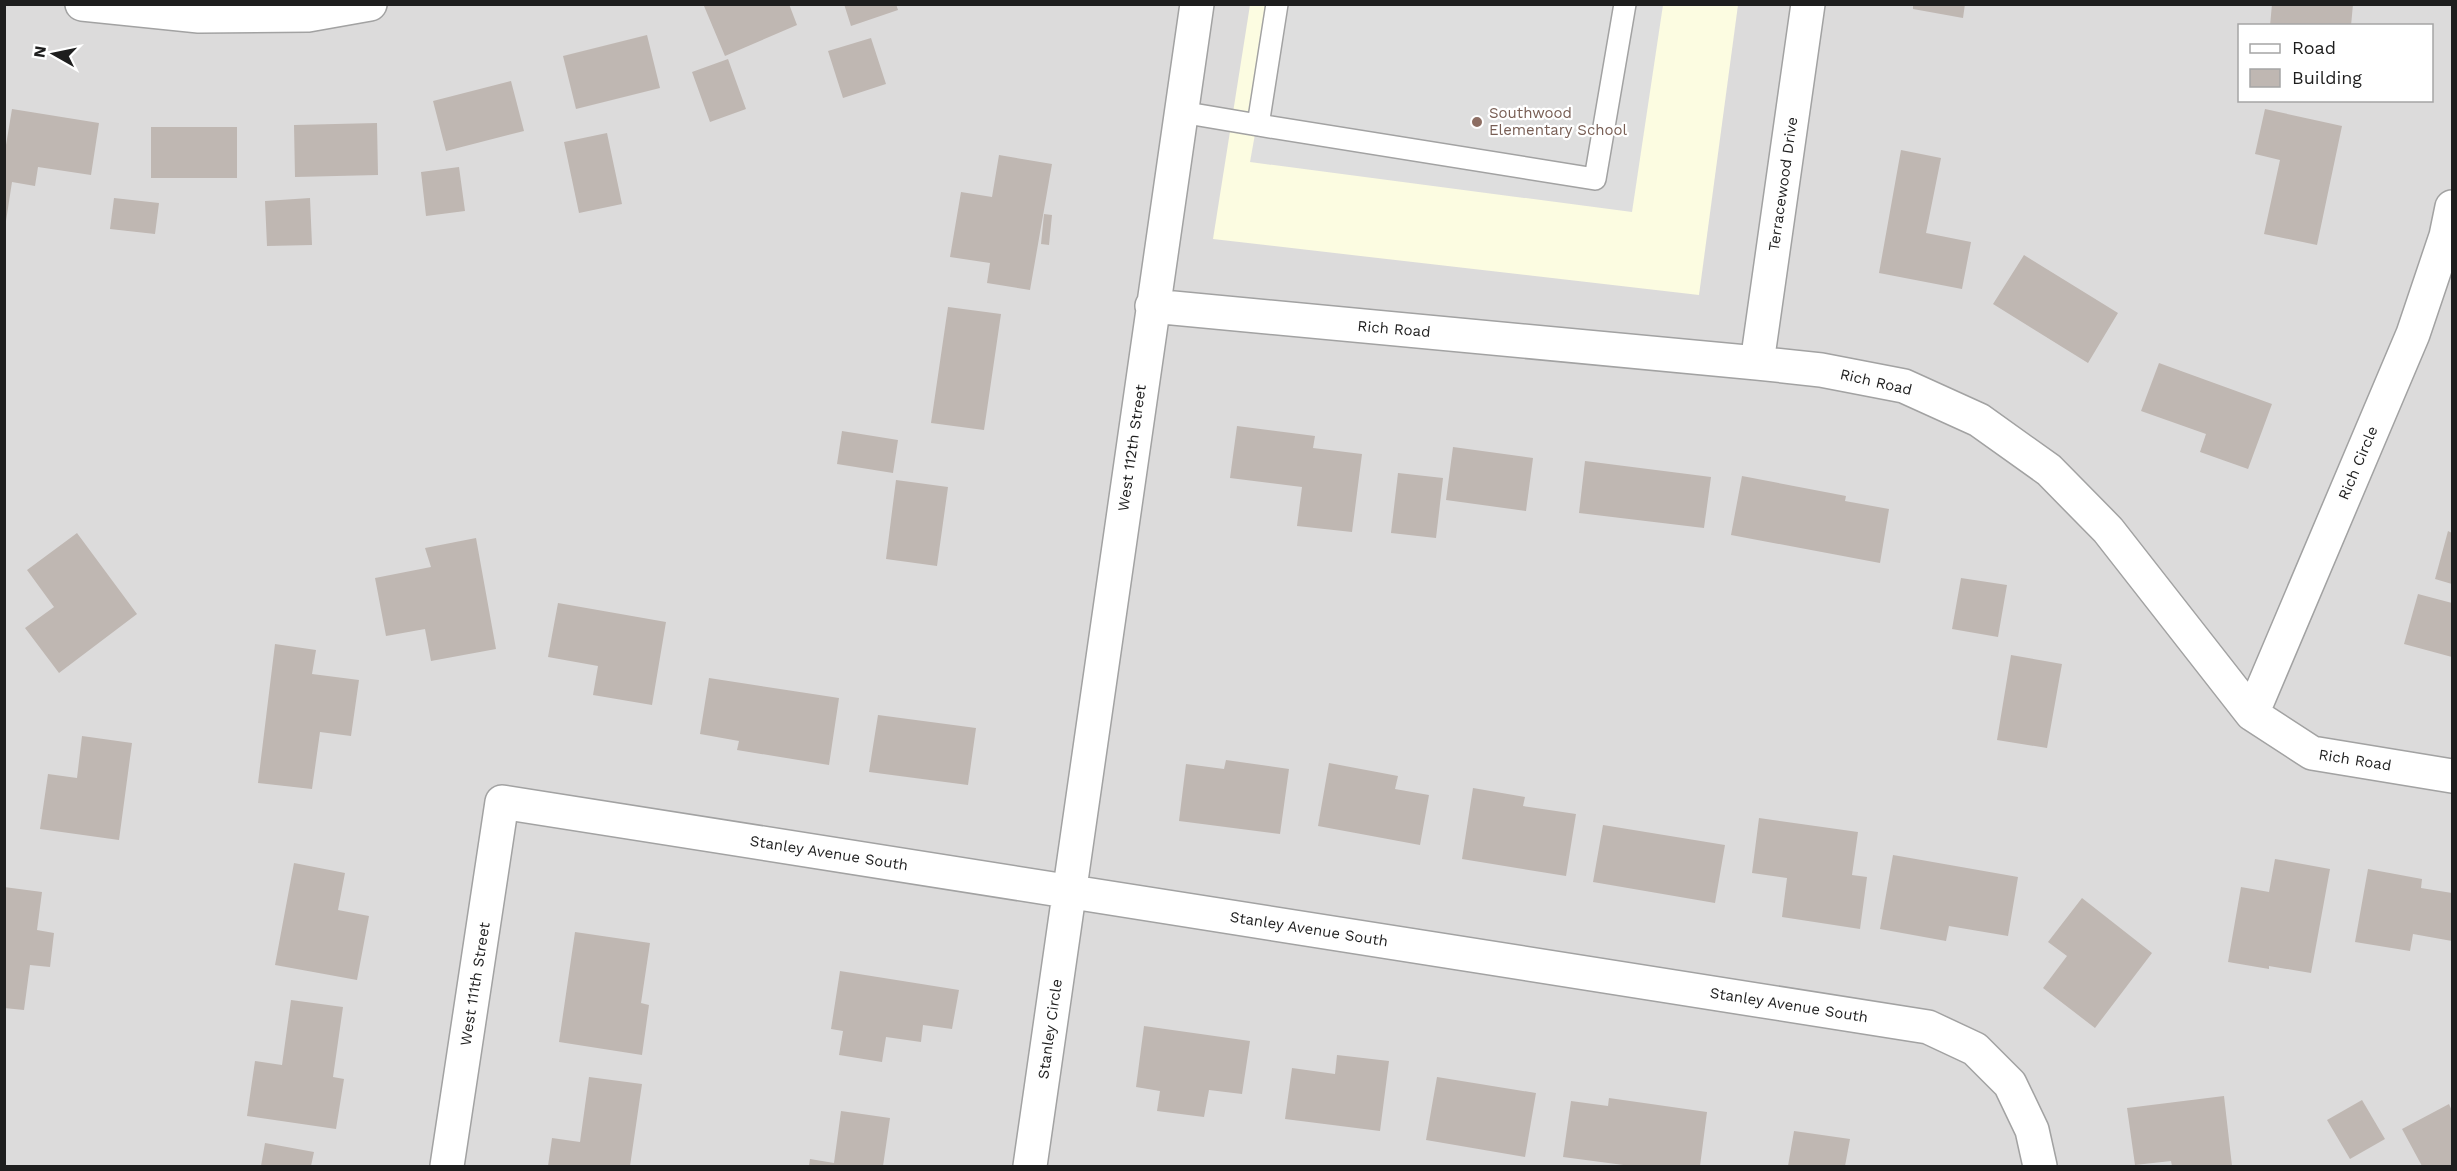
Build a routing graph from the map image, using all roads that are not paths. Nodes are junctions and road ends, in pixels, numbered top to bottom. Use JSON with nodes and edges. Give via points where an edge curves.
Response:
{"nodes":[{"id":1,"x":82,"y":4,"type":"edge"},
{"id":2,"x":370,"y":4,"type":"edge"},
{"id":3,"x":1197,"y":4,"type":"edge"},
{"id":4,"x":1277,"y":4,"type":"edge"},
{"id":5,"x":1625,"y":4,"type":"edge"},
{"id":6,"x":1808,"y":4,"type":"edge"},
{"id":7,"x":1181,"y":112,"type":"junction"},
{"id":8,"x":1258,"y":125,"type":"junction"},
{"id":9,"x":2452,"y":207,"type":"edge"},
{"id":10,"x":1152,"y":306,"type":"junction"},
{"id":11,"x":1757,"y":363,"type":"junction"},
{"id":12,"x":2252,"y":714,"type":"junction"},
{"id":13,"x":2452,"y":776,"type":"edge"},
{"id":14,"x":502,"y":802,"type":"joint"},
{"id":15,"x":1069,"y":891,"type":"junction"},
{"id":16,"x":447,"y":1167,"type":"edge"},
{"id":17,"x":1030,"y":1167,"type":"edge"},
{"id":18,"x":2040,"y":1167,"type":"edge"}],
"edges":[{"from":1,"to":2,"type":"street","via":[[199,16],[308,15]]},
{"from":3,"to":7,"type":"street","name":"West 112th Street"},
{"from":4,"to":8,"type":"lane"},
{"from":5,"to":8,"type":"lane","via":[[1595,179]]},
{"from":6,"to":11,"type":"street","name":"Terracewood Drive"},
{"from":7,"to":8,"type":"lane"},
{"from":7,"to":10,"type":"street","name":"West 112th Street"},
{"from":9,"to":12,"type":"street","name":"Rich Circle","via":[[2413,334]]},
{"from":10,"to":11,"type":"street","name":"Rich Road"},
{"from":10,"to":15,"type":"street","name":"West 112th Street"},
{"from":11,"to":12,"type":"street","name":"Rich Road","via":[[1904,386],[1979,420],[2049,470],[2108,530]]},
{"from":12,"to":13,"type":"street","name":"Rich Road","via":[[2312,753]]},
{"from":14,"to":15,"type":"street","name":"Stanley Avenue South"},
{"from":14,"to":16,"type":"street","name":"West 111th Street"},
{"from":15,"to":17,"type":"street","name":"Stanley Circle"},
{"from":15,"to":18,"type":"street","name":"Stanley Avenue South","via":[[1928,1028],[1975,1049],[2010,1084],[2032,1130]]}]}
